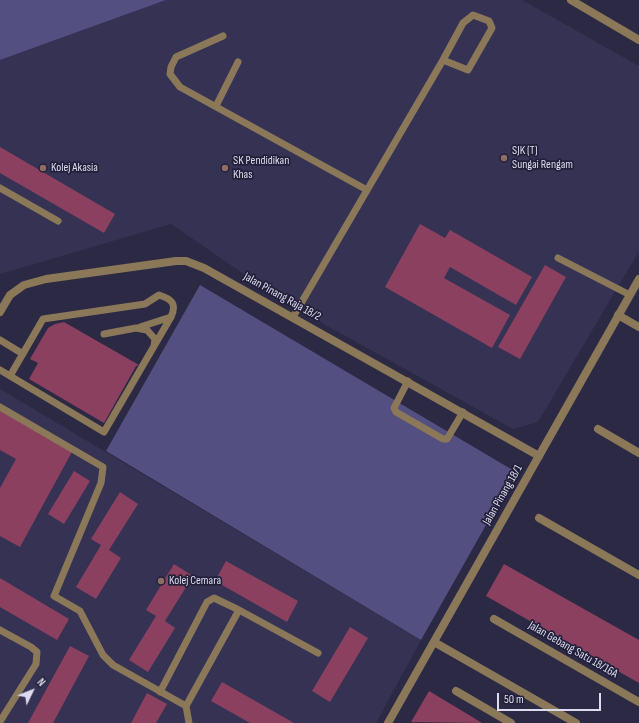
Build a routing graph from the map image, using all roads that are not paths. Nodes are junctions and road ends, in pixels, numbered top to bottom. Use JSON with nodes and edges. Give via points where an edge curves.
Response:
{"nodes":[{"id":1,"x":571,"y":0,"type":"edge"},
{"id":2,"x":223,"y":36,"type":"dead end"},
{"id":3,"x":639,"y":40,"type":"edge"},
{"id":4,"x":443,"y":60,"type":"junction"},
{"id":5,"x":238,"y":62,"type":"dead end"},
{"id":6,"x":216,"y":106,"type":"junction"},
{"id":7,"x":0,"y":188,"type":"edge"},
{"id":8,"x":367,"y":190,"type":"junction"},
{"id":9,"x":58,"y":221,"type":"dead end"},
{"id":10,"x":558,"y":258,"type":"dead end"},
{"id":11,"x":639,"y":279,"type":"edge"},
{"id":12,"x":630,"y":295,"type":"junction"},
{"id":13,"x":0,"y":312,"type":"edge"},
{"id":14,"x":618,"y":315,"type":"junction"},
{"id":15,"x":171,"y":317,"type":"junction"},
{"id":16,"x":293,"y":317,"type":"junction"},
{"id":17,"x":639,"y":327,"type":"edge"},
{"id":18,"x":136,"y":328,"type":"junction"},
{"id":19,"x":104,"y":334,"type":"dead end"},
{"id":20,"x":0,"y":340,"type":"edge"},
{"id":21,"x":154,"y":346,"type":"junction"},
{"id":22,"x":23,"y":354,"type":"junction"},
{"id":23,"x":0,"y":370,"type":"edge"},
{"id":24,"x":10,"y":376,"type":"junction"},
{"id":25,"x":408,"y":382,"type":"junction"},
{"id":26,"x":0,"y":407,"type":"edge"},
{"id":27,"x":464,"y":412,"type":"junction"},
{"id":28,"x":598,"y":429,"type":"dead end"},
{"id":29,"x":639,"y":452,"type":"edge"},
{"id":30,"x":539,"y":456,"type":"junction"},
{"id":31,"x":538,"y":518,"type":"dead end"},
{"id":32,"x":639,"y":575,"type":"edge"},
{"id":33,"x":239,"y":610,"type":"junction"},
{"id":34,"x":494,"y":619,"type":"dead end"},
{"id":35,"x":0,"y":630,"type":"edge"},
{"id":36,"x":434,"y":642,"type":"junction"},
{"id":37,"x":318,"y":653,"type":"dead end"},
{"id":38,"x":456,"y":691,"type":"dead end"},
{"id":39,"x":160,"y":692,"type":"junction"},
{"id":40,"x":639,"y":702,"type":"edge"},
{"id":41,"x":186,"y":706,"type":"junction"},
{"id":42,"x":0,"y":715,"type":"edge"},
{"id":43,"x":189,"y":723,"type":"edge"},
{"id":44,"x":388,"y":723,"type":"edge"},
{"id":45,"x":511,"y":723,"type":"edge"},
{"id":46,"x":576,"y":723,"type":"edge"}],
"edges":[{"from":1,"to":3,"type":"street"},
{"from":2,"to":6,"type":"lane","via":[[176,57],[170,74],[180,87]]},
{"from":4,"to":4,"type":"lane","via":[[468,18],[473,15],[489,21],[492,28],[468,70]]},
{"from":4,"to":8,"type":"lane"},
{"from":5,"to":6,"type":"lane"},
{"from":6,"to":8,"type":"lane"},
{"from":7,"to":9,"type":"lane"},
{"from":8,"to":16,"type":"lane"},
{"from":10,"to":12,"type":"lane"},
{"from":11,"to":12,"type":"street","name":"Jalan Pinang 18/1"},
{"from":12,"to":14,"type":"street","name":"Jalan Pinang 18/1"},
{"from":13,"to":16,"type":"street","name":"Jalan Pinang Raja 18/2","via":[[10,295],[24,285],[46,279],[186,261],[204,268]]},
{"from":14,"to":17,"type":"street"},
{"from":14,"to":30,"type":"street","name":"Jalan Pinang 18/1"},
{"from":15,"to":18,"type":"lane"},
{"from":15,"to":21,"type":"lane"},
{"from":15,"to":22,"type":"lane","via":[[175,309],[174,303],[169,298],[159,295],[145,304],[42,319]]},
{"from":16,"to":25,"type":"street","name":"Jalan Pinang Raja 18/2"},
{"from":18,"to":19,"type":"lane"},
{"from":18,"to":21,"type":"lane","via":[[152,334],[155,339]]},
{"from":20,"to":22,"type":"lane"},
{"from":21,"to":24,"type":"lane","via":[[104,432]]},
{"from":22,"to":24,"type":"lane"},
{"from":23,"to":24,"type":"lane"},
{"from":25,"to":27,"type":"street","name":"Jalan Pinang Raja 18/2"},
{"from":25,"to":27,"type":"lane","via":[[394,408],[396,412],[443,439],[450,436]]},
{"from":26,"to":39,"type":"lane","via":[[103,467],[101,483],[54,596],[80,611],[104,655],[113,665]]},
{"from":27,"to":30,"type":"street","name":"Jalan Pinang Raja 18/2"},
{"from":28,"to":29,"type":"street"},
{"from":30,"to":36,"type":"street","name":"Jalan Pinang 18/1"},
{"from":31,"to":32,"type":"street"},
{"from":33,"to":37,"type":"lane"},
{"from":33,"to":39,"type":"lane","via":[[214,598],[207,602]]},
{"from":33,"to":41,"type":"lane"},
{"from":34,"to":40,"type":"street","name":"Jalan Gebang Satu 18/16A"},
{"from":35,"to":42,"type":"lane","via":[[37,652],[36,664],[1,720]]},
{"from":36,"to":44,"type":"street","name":"Jalan Pinang 18/1"},
{"from":36,"to":46,"type":"street"},
{"from":38,"to":45,"type":"street"},
{"from":39,"to":41,"type":"lane"},
{"from":41,"to":43,"type":"lane"}]}
